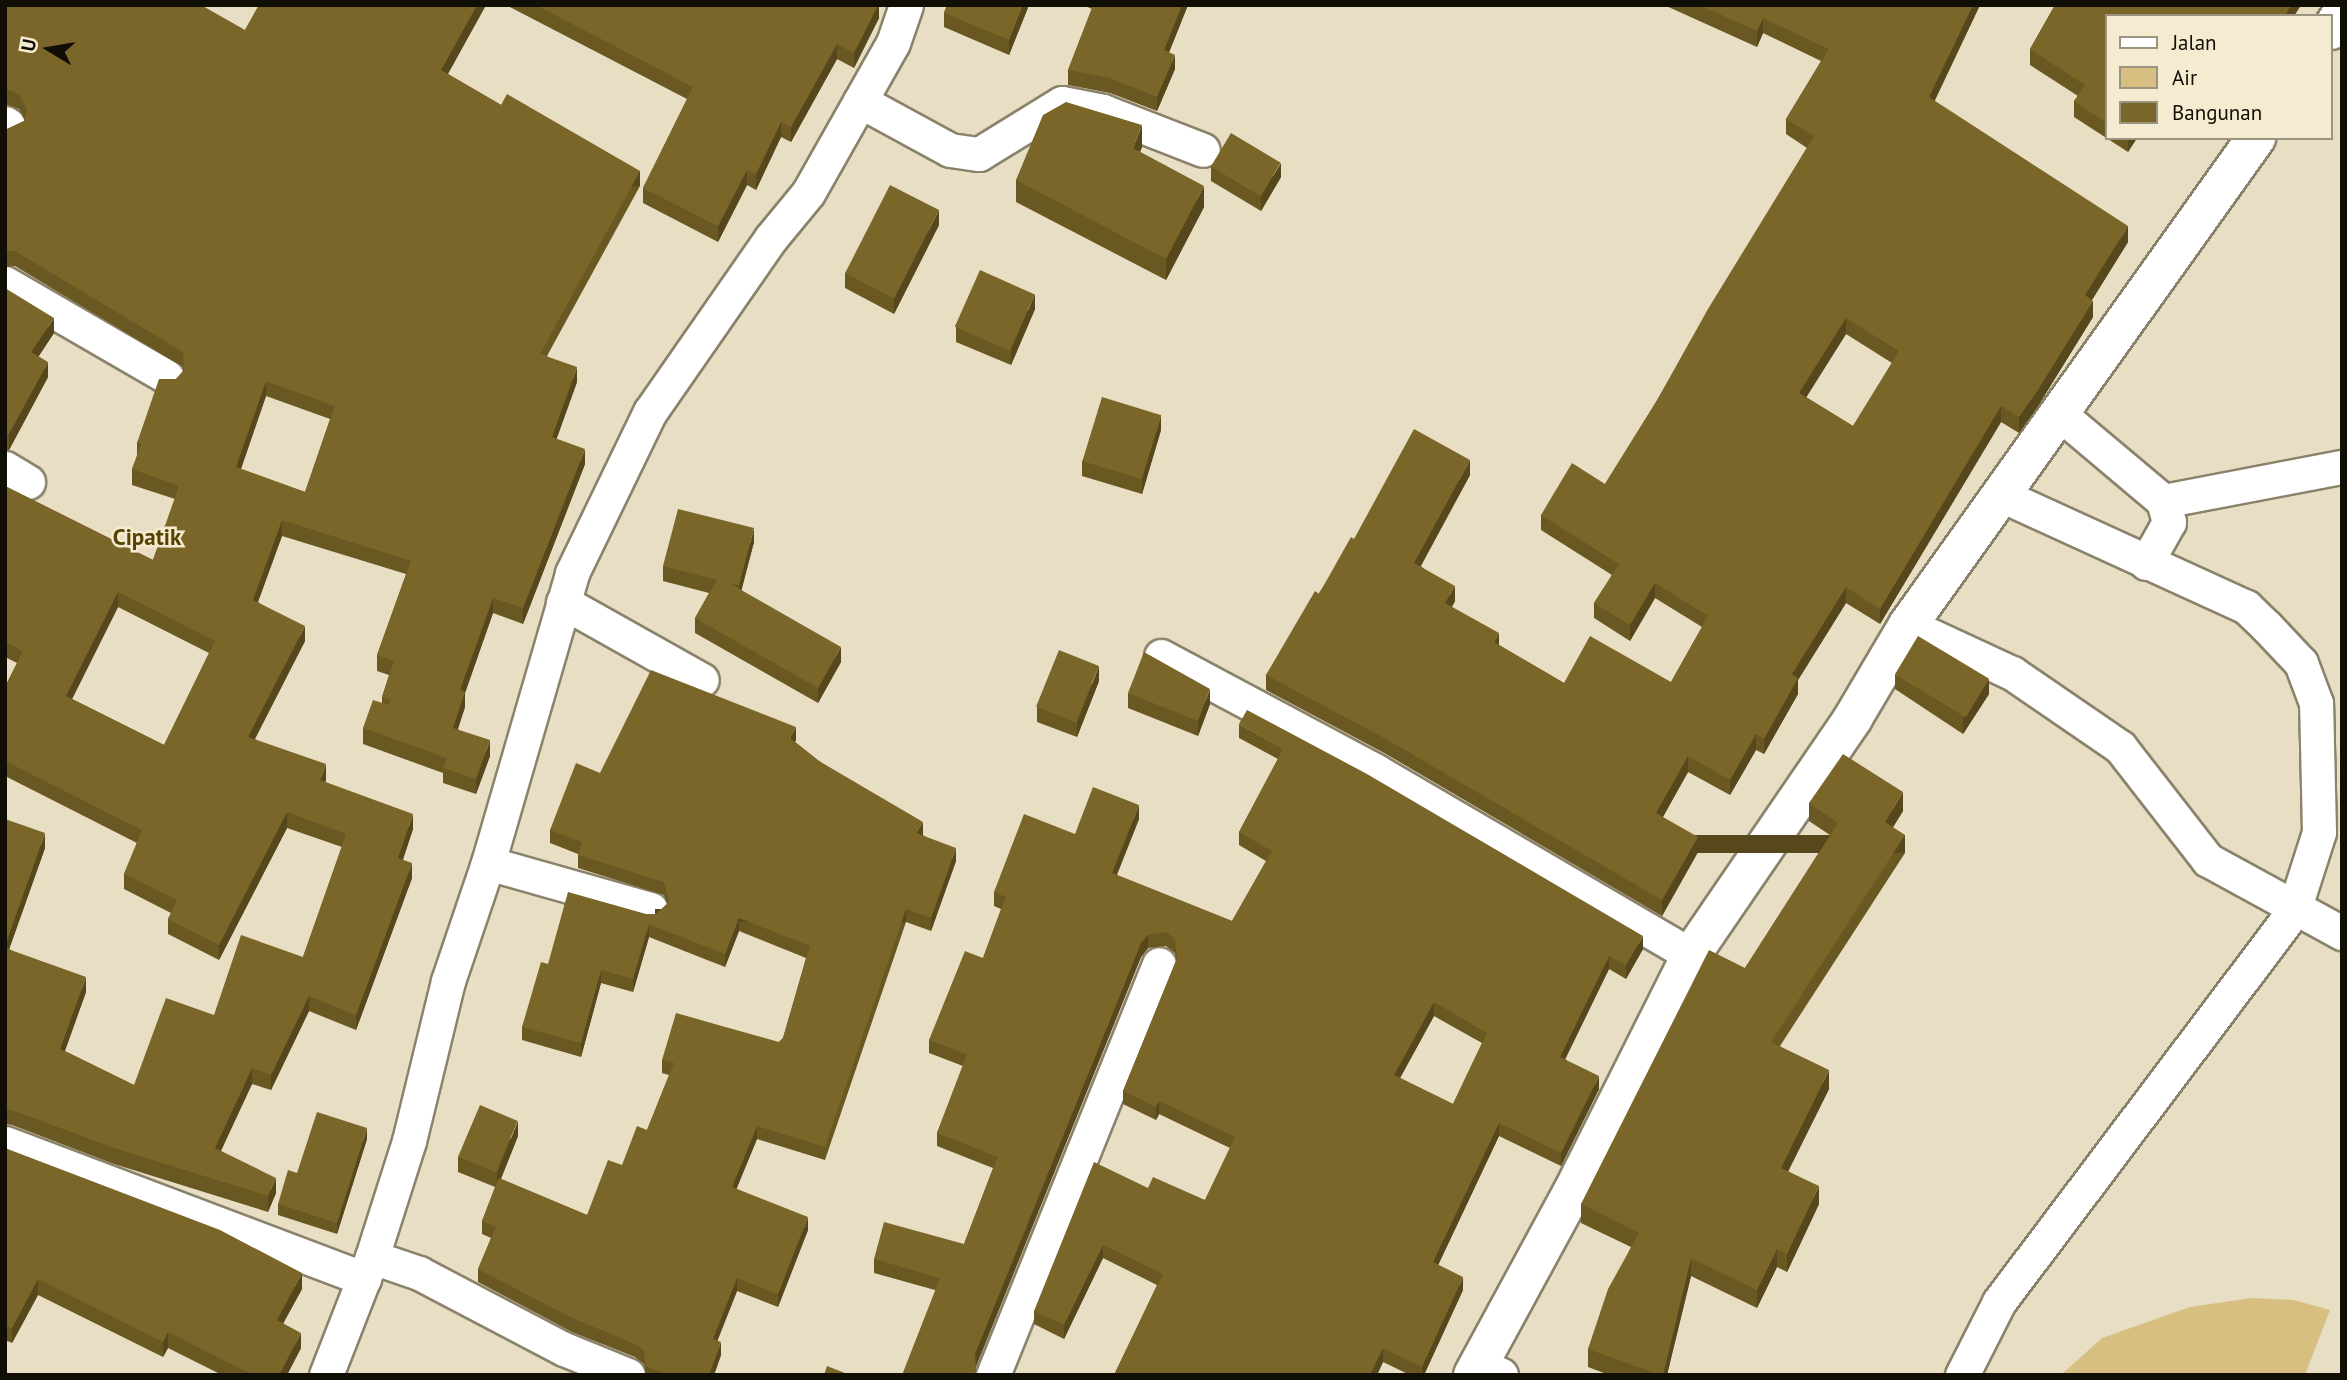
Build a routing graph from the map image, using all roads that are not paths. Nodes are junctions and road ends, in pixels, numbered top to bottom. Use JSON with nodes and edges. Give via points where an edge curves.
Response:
{"nodes":[{"id":1,"x":906,"y":5,"type":"edge"},
{"id":2,"x":878,"y":112,"type":"junction"},
{"id":3,"x":2255,"y":140,"type":"edge"},
{"id":4,"x":1203,"y":150,"type":"dead end"},
{"id":5,"x":5,"y":283,"type":"edge"},
{"id":6,"x":167,"y":377,"type":"edge"},
{"id":7,"x":2061,"y":415,"type":"junction"},
{"id":8,"x":2342,"y":467,"type":"edge"},
{"id":9,"x":2004,"y":496,"type":"junction"},
{"id":10,"x":2163,"y":501,"type":"junction"},
{"id":11,"x":2146,"y":563,"type":"junction"},
{"id":12,"x":563,"y":602,"type":"junction"},
{"id":13,"x":1908,"y":625,"type":"junction"},
{"id":14,"x":1161,"y":656,"type":"dead end"},
{"id":15,"x":702,"y":680,"type":"dead end"},
{"id":16,"x":2329,"y":699,"type":"edge"},
{"id":17,"x":488,"y":863,"type":"junction"},
{"id":18,"x":651,"y":909,"type":"dead end"},
{"id":19,"x":2294,"y":910,"type":"junction"},
{"id":20,"x":2342,"y":933,"type":"edge"},
{"id":21,"x":1691,"y":955,"type":"junction"},
{"id":22,"x":1159,"y":964,"type":"dead end"},
{"id":23,"x":5,"y":1143,"type":"edge"},
{"id":24,"x":368,"y":1268,"type":"junction"},
{"id":25,"x":1484,"y":1372,"type":"edge"},
{"id":26,"x":326,"y":1375,"type":"edge"},
{"id":27,"x":628,"y":1375,"type":"edge"},
{"id":28,"x":993,"y":1375,"type":"edge"},
{"id":29,"x":1962,"y":1375,"type":"edge"}],
"edges":[{"from":1,"to":2,"type":"street"},
{"from":2,"to":4,"type":"street","via":[[950,150],[979,154],[1062,103],[1103,111]]},
{"from":2,"to":12,"type":"street","via":[[771,238],[650,412],[614,480]]},
{"from":3,"to":7,"type":"street"},
{"from":5,"to":6,"type":"street"},
{"from":7,"to":9,"type":"street"},
{"from":7,"to":10,"type":"street"},
{"from":8,"to":10,"type":"street"},
{"from":9,"to":11,"type":"street"},
{"from":9,"to":13,"type":"street"},
{"from":10,"to":11,"type":"street","via":[[2169,522]]},
{"from":11,"to":16,"type":"street","via":[[2246,607]]},
{"from":12,"to":15,"type":"street"},
{"from":12,"to":17,"type":"street"},
{"from":13,"to":19,"type":"street","via":[[2012,673],[2120,747],[2208,860]]},
{"from":13,"to":21,"type":"street","via":[[1853,718]]},
{"from":14,"to":21,"type":"street","via":[[1376,771]]},
{"from":16,"to":19,"type":"street","via":[[2319,832]]},
{"from":17,"to":18,"type":"street"},
{"from":17,"to":24,"type":"street","via":[[448,981],[409,1141]]},
{"from":19,"to":20,"type":"street"},
{"from":19,"to":29,"type":"street","via":[[1999,1302]]},
{"from":21,"to":25,"type":"street"},
{"from":22,"to":28,"type":"street"},
{"from":23,"to":24,"type":"street"},
{"from":24,"to":26,"type":"street"},
{"from":24,"to":27,"type":"street","via":[[419,1273],[564,1349]]}]}
